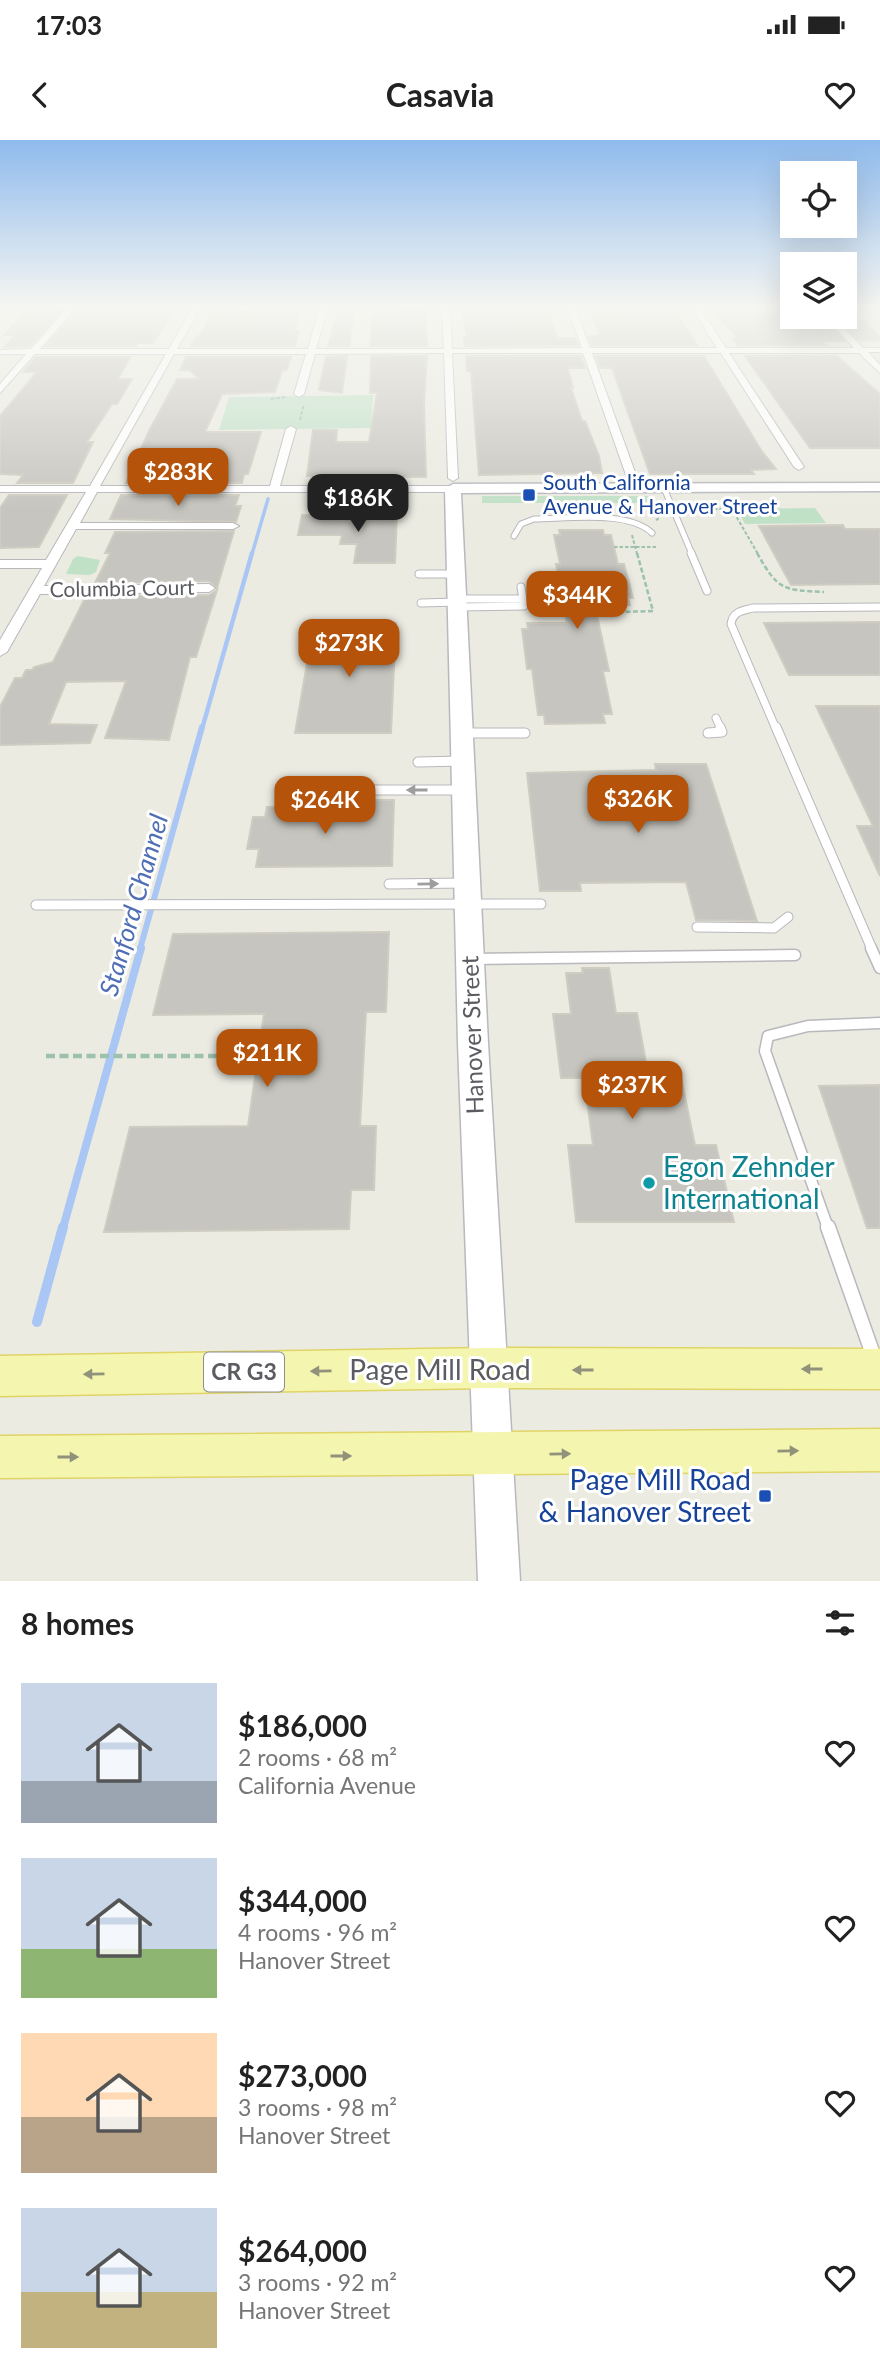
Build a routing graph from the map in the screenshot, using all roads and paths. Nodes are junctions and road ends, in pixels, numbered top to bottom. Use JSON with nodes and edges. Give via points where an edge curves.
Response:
{"nodes":[{"id":1,"x":14,"y":374,"type":"edge"},
{"id":2,"x":159,"y":374,"type":"edge"},
{"id":3,"x":304,"y":374,"type":"edge"},
{"id":4,"x":449,"y":374,"type":"edge"},
{"id":5,"x":594,"y":374,"type":"edge"},
{"id":6,"x":739,"y":374,"type":"edge"},
{"id":7,"x":0,"y":390,"type":"edge"},
{"id":8,"x":299,"y":394,"type":"joint"},
{"id":9,"x":291,"y":429,"type":"joint"},
{"id":10,"x":799,"y":467,"type":"dead end"},
{"id":11,"x":631,"y":475,"type":"dead end"},
{"id":12,"x":453,"y":483,"type":"junction"},
{"id":13,"x":880,"y":487,"type":"edge"},
{"id":14,"x":664,"y":488,"type":"junction"},
{"id":15,"x":685,"y":488,"type":"junction"},
{"id":16,"x":0,"y":489,"type":"edge"},
{"id":17,"x":93,"y":489,"type":"junction"},
{"id":18,"x":274,"y":489,"type":"junction"},
{"id":19,"x":71,"y":526,"type":"junction"},
{"id":20,"x":233,"y":526,"type":"dead end"},
{"id":21,"x":652,"y":533,"type":"dead end"},
{"id":22,"x":514,"y":536,"type":"dead end"},
{"id":23,"x":614,"y":547,"type":"dead end"},
{"id":24,"x":657,"y":547,"type":"dead end"},
{"id":25,"x":0,"y":564,"type":"edge"},
{"id":26,"x":50,"y":564,"type":"junction"},
{"id":27,"x":419,"y":574,"type":"dead end"},
{"id":28,"x":456,"y":574,"type":"junction"},
{"id":29,"x":209,"y":587,"type":"dead end"},
{"id":30,"x":520,"y":587,"type":"dead end"},
{"id":31,"x":35,"y":590,"type":"junction"},
{"id":32,"x":707,"y":591,"type":"dead end"},
{"id":33,"x":824,"y":592,"type":"dead end"},
{"id":34,"x":421,"y":603,"type":"dead end"},
{"id":35,"x":457,"y":603,"type":"junction"},
{"id":36,"x":880,"y":607,"type":"edge"},
{"id":37,"x":653,"y":611,"type":"dead end"},
{"id":38,"x":588,"y":613,"type":"dead end"},
{"id":39,"x":0,"y":652,"type":"edge"},
{"id":40,"x":716,"y":718,"type":"dead end"},
{"id":41,"x":462,"y":733,"type":"junction"},
{"id":42,"x":525,"y":733,"type":"dead end"},
{"id":43,"x":708,"y":733,"type":"dead end"},
{"id":44,"x":463,"y":761,"type":"junction"},
{"id":45,"x":418,"y":762,"type":"dead end"},
{"id":46,"x":371,"y":790,"type":"dead end"},
{"id":47,"x":463,"y":790,"type":"junction"},
{"id":48,"x":388,"y":884,"type":"dead end"},
{"id":49,"x":467,"y":894,"type":"junction"},
{"id":50,"x":541,"y":904,"type":"dead end"},
{"id":51,"x":36,"y":905,"type":"dead end"},
{"id":52,"x":788,"y":917,"type":"dead end"},
{"id":53,"x":696,"y":928,"type":"dead end"},
{"id":54,"x":795,"y":955,"type":"dead end"},
{"id":55,"x":470,"y":959,"type":"junction"},
{"id":56,"x":880,"y":968,"type":"edge"},
{"id":57,"x":880,"y":1023,"type":"edge"},
{"id":58,"x":46,"y":1056,"type":"dead end"},
{"id":59,"x":229,"y":1056,"type":"dead end"},
{"id":60,"x":487,"y":1368,"type":"junction"},
{"id":61,"x":879,"y":1369,"type":"edge"},
{"id":62,"x":0,"y":1376,"type":"edge"},
{"id":63,"x":880,"y":1450,"type":"edge"},
{"id":64,"x":492,"y":1455,"type":"junction"},
{"id":65,"x":0,"y":1457,"type":"edge"},
{"id":66,"x":499,"y":1581,"type":"edge"}],
"edges":[{"from":1,"to":7,"type":"street"},
{"from":2,"to":17,"type":"street"},
{"from":3,"to":8,"type":"street"},
{"from":4,"to":12,"type":"street","name":"Hanover Street"},
{"from":5,"to":11,"type":"street"},
{"from":6,"to":10,"type":"street"},
{"from":8,"to":9,"type":"path","via":[[310,394],[299,423],[304,427]]},
{"from":9,"to":18,"type":"street"},
{"from":12,"to":14,"type":"street"},
{"from":12,"to":18,"type":"street"},
{"from":12,"to":28,"type":"street","name":"Hanover Street"},
{"from":13,"to":15,"type":"street"},
{"from":14,"to":15,"type":"street"},
{"from":14,"to":32,"type":"lane"},
{"from":15,"to":33,"type":"path","via":[[694,509],[732,509],[772,579],[790,590]]},
{"from":16,"to":17,"type":"street"},
{"from":17,"to":18,"type":"street"},
{"from":17,"to":19,"type":"street"},
{"from":19,"to":20,"type":"street"},
{"from":19,"to":26,"type":"street"},
{"from":21,"to":22,"type":"lane","via":[[635,520],[534,519],[523,522]]},
{"from":23,"to":24,"type":"path"},
{"from":25,"to":26,"type":"street"},
{"from":26,"to":31,"type":"street"},
{"from":27,"to":28,"type":"lane"},
{"from":28,"to":35,"type":"street","name":"Hanover Street"},
{"from":29,"to":31,"type":"street","name":"Columbia Court"},
{"from":30,"to":35,"type":"lane","via":[[523,602]]},
{"from":31,"to":39,"type":"street"},
{"from":34,"to":35,"type":"lane"},
{"from":35,"to":41,"type":"street","name":"Hanover Street"},
{"from":36,"to":56,"type":"lane","via":[[753,608],[737,612],[731,624]]},
{"from":37,"to":38,"type":"path"},
{"from":40,"to":43,"type":"lane","via":[[722,733]]},
{"from":41,"to":42,"type":"lane"},
{"from":41,"to":44,"type":"street","name":"Hanover Street"},
{"from":44,"to":45,"type":"lane"},
{"from":44,"to":47,"type":"street","name":"Hanover Street"},
{"from":47,"to":46,"type":"lane","one_way":true},
{"from":47,"to":49,"type":"street","name":"Hanover Street"},
{"from":48,"to":49,"type":"lane","one_way":true},
{"from":49,"to":50,"type":"lane"},
{"from":49,"to":51,"type":"lane"},
{"from":49,"to":55,"type":"street","name":"Hanover Street"},
{"from":52,"to":53,"type":"lane","via":[[774,928]]},
{"from":54,"to":55,"type":"lane"},
{"from":55,"to":60,"type":"street","name":"Hanover Street"},
{"from":57,"to":61,"type":"lane","via":[[783,1028],[768,1036],[765,1051]]},
{"from":58,"to":59,"type":"path"},
{"from":61,"to":60,"type":"main road","name":"Page Mill Road","number":"CR G3","one_way":true},
{"from":60,"to":62,"type":"main road","name":"Page Mill Road","number":"CR G3","one_way":true},
{"from":60,"to":64,"type":"street","name":"Hanover Street"},
{"from":64,"to":63,"type":"main road","one_way":true},
{"from":65,"to":64,"type":"main road","one_way":true},
{"from":64,"to":66,"type":"street","name":"Hanover Street"}]}
